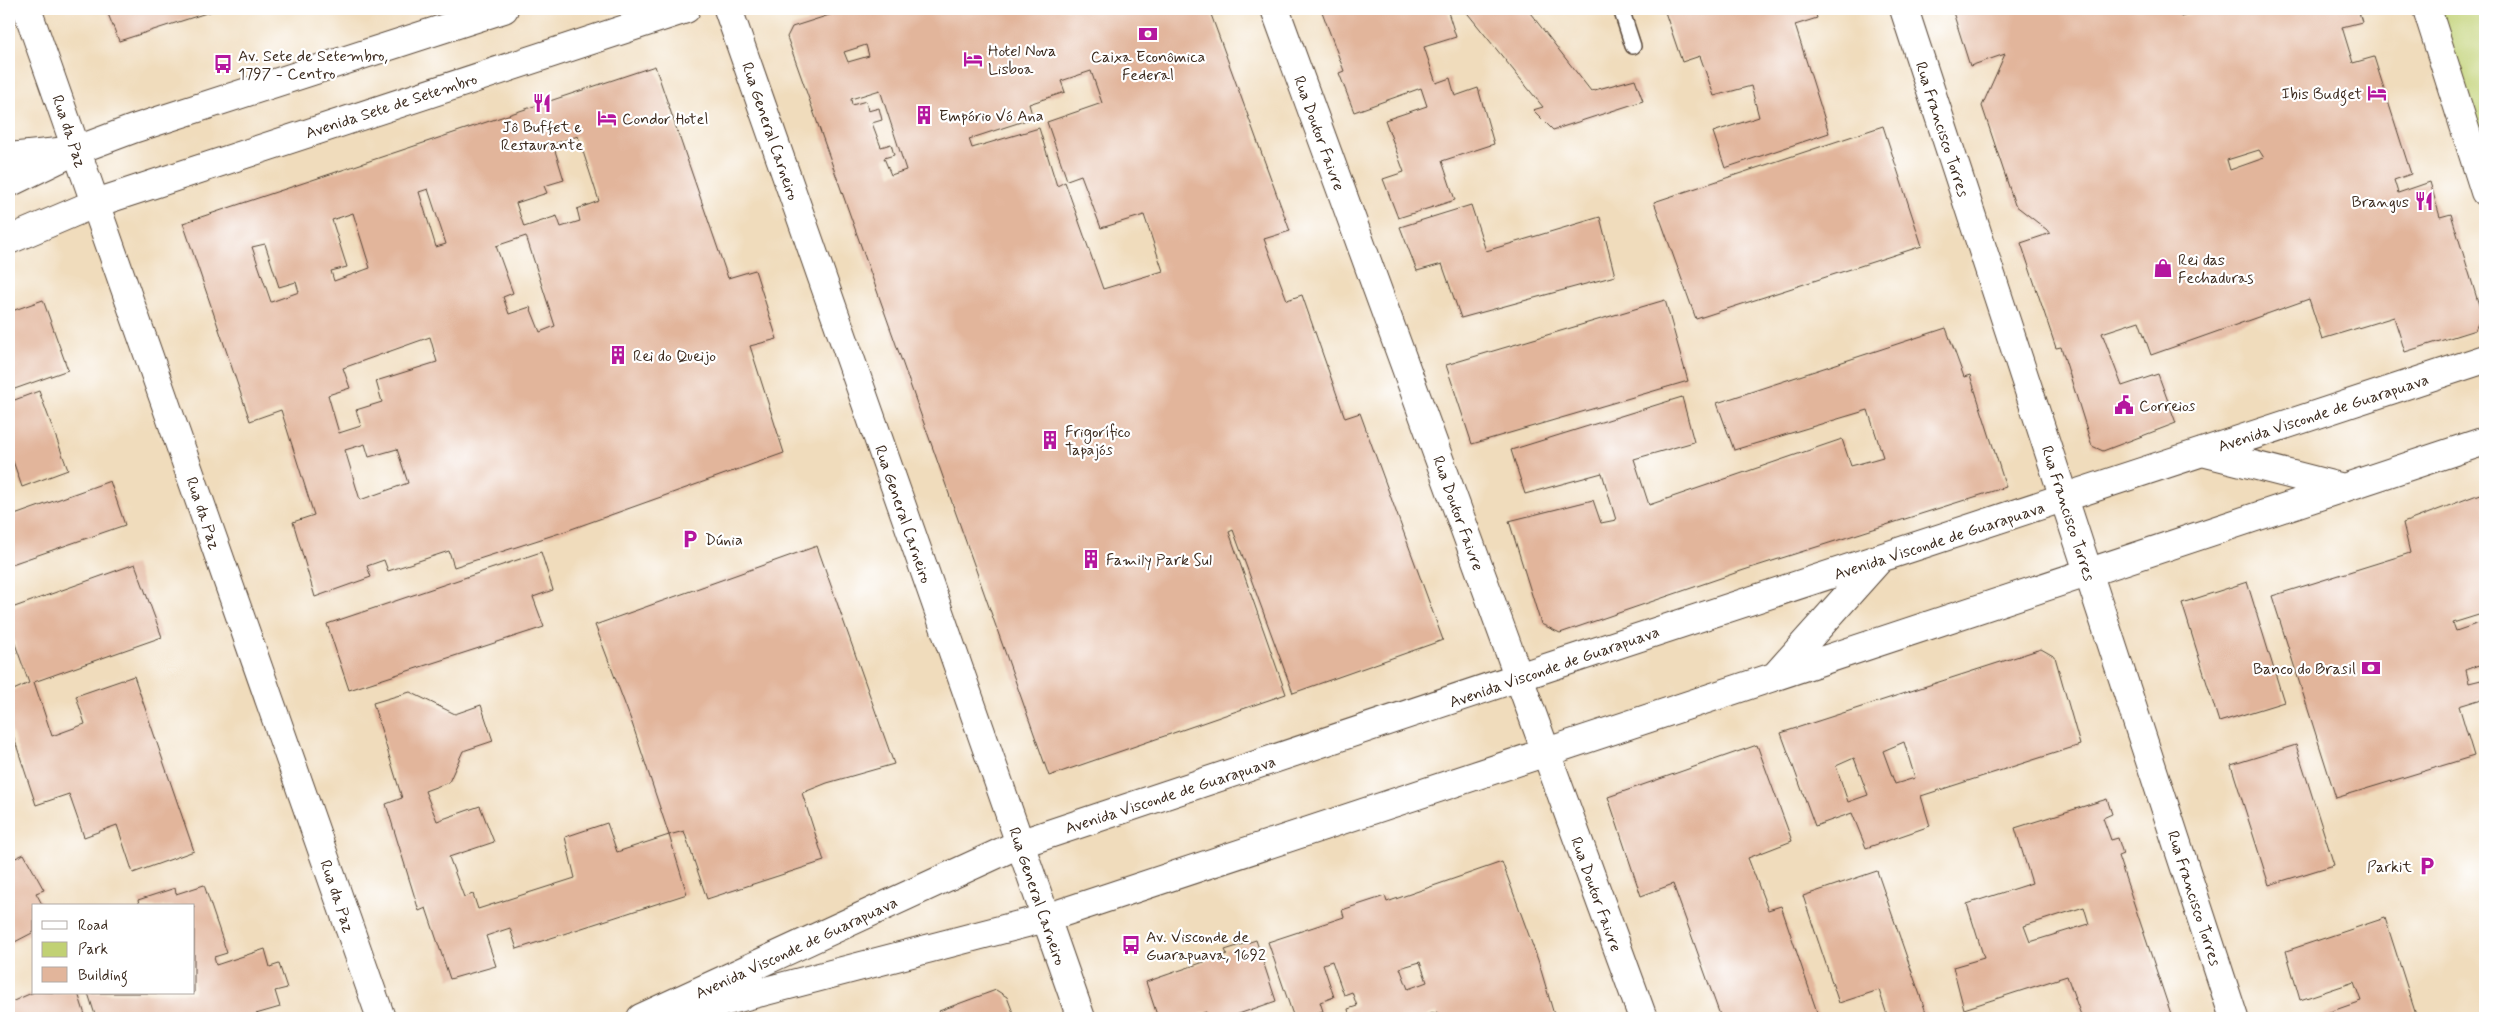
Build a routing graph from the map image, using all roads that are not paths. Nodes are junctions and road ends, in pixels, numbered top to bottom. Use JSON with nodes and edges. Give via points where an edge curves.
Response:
{"nodes":[{"id":1,"x":27,"y":9,"type":"edge"},
{"id":2,"x":504,"y":9,"type":"edge"},
{"id":3,"x":686,"y":9,"type":"edge"},
{"id":4,"x":728,"y":9,"type":"edge"},
{"id":5,"x":1275,"y":9,"type":"edge"},
{"id":6,"x":1621,"y":9,"type":"edge"},
{"id":7,"x":1904,"y":9,"type":"edge"},
{"id":8,"x":2427,"y":9,"type":"edge"},
{"id":9,"x":1633,"y":46,"type":"dead end"},
{"id":10,"x":77,"y":150,"type":"junction"},
{"id":11,"x":9,"y":158,"type":"edge"},
{"id":12,"x":9,"y":183,"type":"edge"},
{"id":13,"x":2485,"y":192,"type":"edge"},
{"id":14,"x":96,"y":203,"type":"junction"},
{"id":15,"x":9,"y":240,"type":"edge"},
{"id":16,"x":2485,"y":359,"type":"edge"},
{"id":17,"x":2485,"y":441,"type":"edge"},
{"id":18,"x":2202,"y":452,"type":"junction"},
{"id":19,"x":2344,"y":488,"type":"junction"},
{"id":20,"x":2064,"y":498,"type":"junction"},
{"id":21,"x":1880,"y":559,"type":"junction"},
{"id":22,"x":2088,"y":573,"type":"junction"},
{"id":23,"x":1775,"y":676,"type":"junction"},
{"id":24,"x":1519,"y":678,"type":"junction"},
{"id":25,"x":1546,"y":752,"type":"junction"},
{"id":26,"x":1020,"y":844,"type":"junction"},
{"id":27,"x":1046,"y":918,"type":"junction"},
{"id":28,"x":381,"y":1018,"type":"edge"},
{"id":29,"x":641,"y":1018,"type":"edge"},
{"id":30,"x":662,"y":1018,"type":"edge"},
{"id":31,"x":1081,"y":1018,"type":"edge"},
{"id":32,"x":1643,"y":1018,"type":"edge"},
{"id":33,"x":2234,"y":1018,"type":"edge"}],
"edges":[{"from":1,"to":10,"type":"main road","name":"Rua da Paz"},
{"from":2,"to":10,"type":"main road"},
{"from":3,"to":14,"type":"main road","name":"Avenida Sete de Setembro"},
{"from":4,"to":26,"type":"main road","name":"Rua General Carneiro"},
{"from":5,"to":24,"type":"main road","name":"Rua Doutor Faivre"},
{"from":6,"to":9,"type":"lane"},
{"from":7,"to":20,"type":"main road","name":"Rua Francisco Torres"},
{"from":8,"to":13,"type":"main road"},
{"from":10,"to":11,"type":"main road"},
{"from":10,"to":12,"type":"main road"},
{"from":10,"to":14,"type":"main road","name":"Rua da Paz"},
{"from":14,"to":15,"type":"main road","name":"Avenida Sete de Setembro"},
{"from":14,"to":28,"type":"main road","name":"Rua da Paz"},
{"from":16,"to":18,"type":"main road","name":"Avenida Visconde de Guarapuava"},
{"from":17,"to":19,"type":"main road","name":"Avenida Visconde de Guarapuava"},
{"from":18,"to":19,"type":"main road"},
{"from":18,"to":20,"type":"main road","name":"Avenida Visconde de Guarapuava"},
{"from":19,"to":22,"type":"main road","name":"Avenida Visconde de Guarapuava"},
{"from":20,"to":21,"type":"main road","name":"Avenida Visconde de Guarapuava"},
{"from":20,"to":22,"type":"main road","name":"Rua Francisco Torres"},
{"from":21,"to":23,"type":"main road"},
{"from":21,"to":24,"type":"main road","name":"Avenida Visconde de Guarapuava"},
{"from":22,"to":23,"type":"main road","name":"Avenida Visconde de Guarapuava"},
{"from":22,"to":33,"type":"main road","name":"Rua Francisco Torres"},
{"from":23,"to":25,"type":"main road","name":"Avenida Visconde de Guarapuava"},
{"from":24,"to":25,"type":"main road","name":"Rua Doutor Faivre"},
{"from":24,"to":26,"type":"main road","name":"Avenida Visconde de Guarapuava"},
{"from":25,"to":27,"type":"main road","name":"Avenida Visconde de Guarapuava"},
{"from":25,"to":32,"type":"main road","name":"Rua Doutor Faivre"},
{"from":26,"to":27,"type":"main road","name":"Rua General Carneiro"},
{"from":26,"to":29,"type":"main road","name":"Avenida Visconde de Guarapuava"},
{"from":27,"to":30,"type":"main road","name":"Avenida Visconde de Guarapuava"},
{"from":27,"to":31,"type":"main road","name":"Rua General Carneiro"}]}
